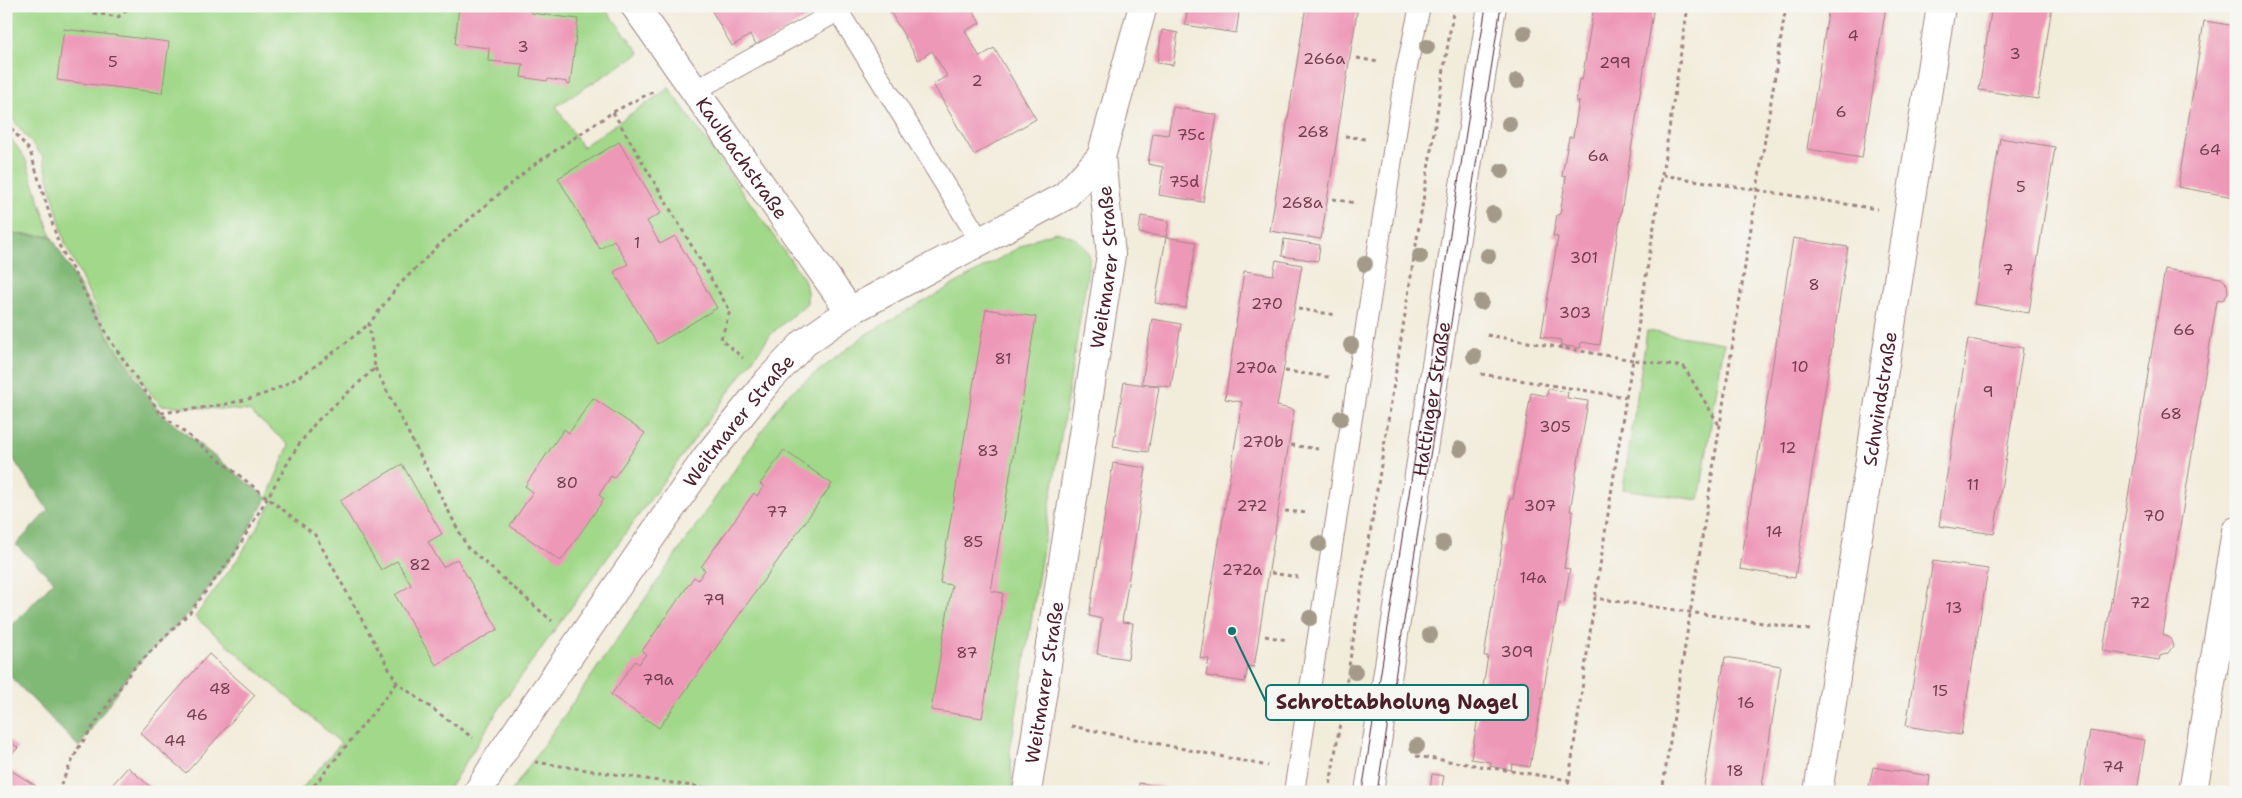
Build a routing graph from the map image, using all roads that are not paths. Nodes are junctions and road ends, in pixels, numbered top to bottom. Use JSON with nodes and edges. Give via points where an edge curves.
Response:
{"nodes":[{"id":1,"x":635,"y":6,"type":"edge"},
{"id":2,"x":1143,"y":6,"type":"edge"},
{"id":3,"x":1420,"y":6,"type":"edge"},
{"id":4,"x":1492,"y":6,"type":"edge"},
{"id":5,"x":1941,"y":6,"type":"edge"},
{"id":6,"x":689,"y":83,"type":"junction"},
{"id":7,"x":1101,"y":157,"type":"junction"},
{"id":8,"x":980,"y":241,"type":"junction"},
{"id":9,"x":850,"y":311,"type":"junction"},
{"id":10,"x":2236,"y":531,"type":"edge"},
{"id":11,"x":478,"y":792,"type":"edge"},
{"id":12,"x":1027,"y":792,"type":"edge"},
{"id":13,"x":1294,"y":792,"type":"edge"},
{"id":14,"x":1369,"y":792,"type":"edge"},
{"id":15,"x":1818,"y":792,"type":"edge"},
{"id":16,"x":2193,"y":792,"type":"edge"}],
"edges":[{"from":1,"to":6,"type":"street","name":"Kaulbachstraße"},
{"from":2,"to":7,"type":"street","name":"Weitmarer Straße"},
{"from":3,"to":13,"type":"lane","via":[[1404,81]]},
{"from":4,"to":14,"type":"street","name":"Hattinger Straße"},
{"from":5,"to":15,"type":"street","name":"Schwindstraße"},
{"from":6,"to":8,"type":"lane","via":[[838,11]]},
{"from":6,"to":9,"type":"street","name":"Kaulbachstraße"},
{"from":7,"to":8,"type":"street","name":"Weitmarer Straße","via":[[1065,196]]},
{"from":7,"to":12,"type":"street","name":"Weitmarer Straße","via":[[1111,255]]},
{"from":8,"to":9,"type":"street","name":"Weitmarer Straße"},
{"from":9,"to":11,"type":"street","name":"Weitmarer Straße","via":[[804,343],[768,381],[706,458]]},
{"from":10,"to":16,"type":"street"}]}
